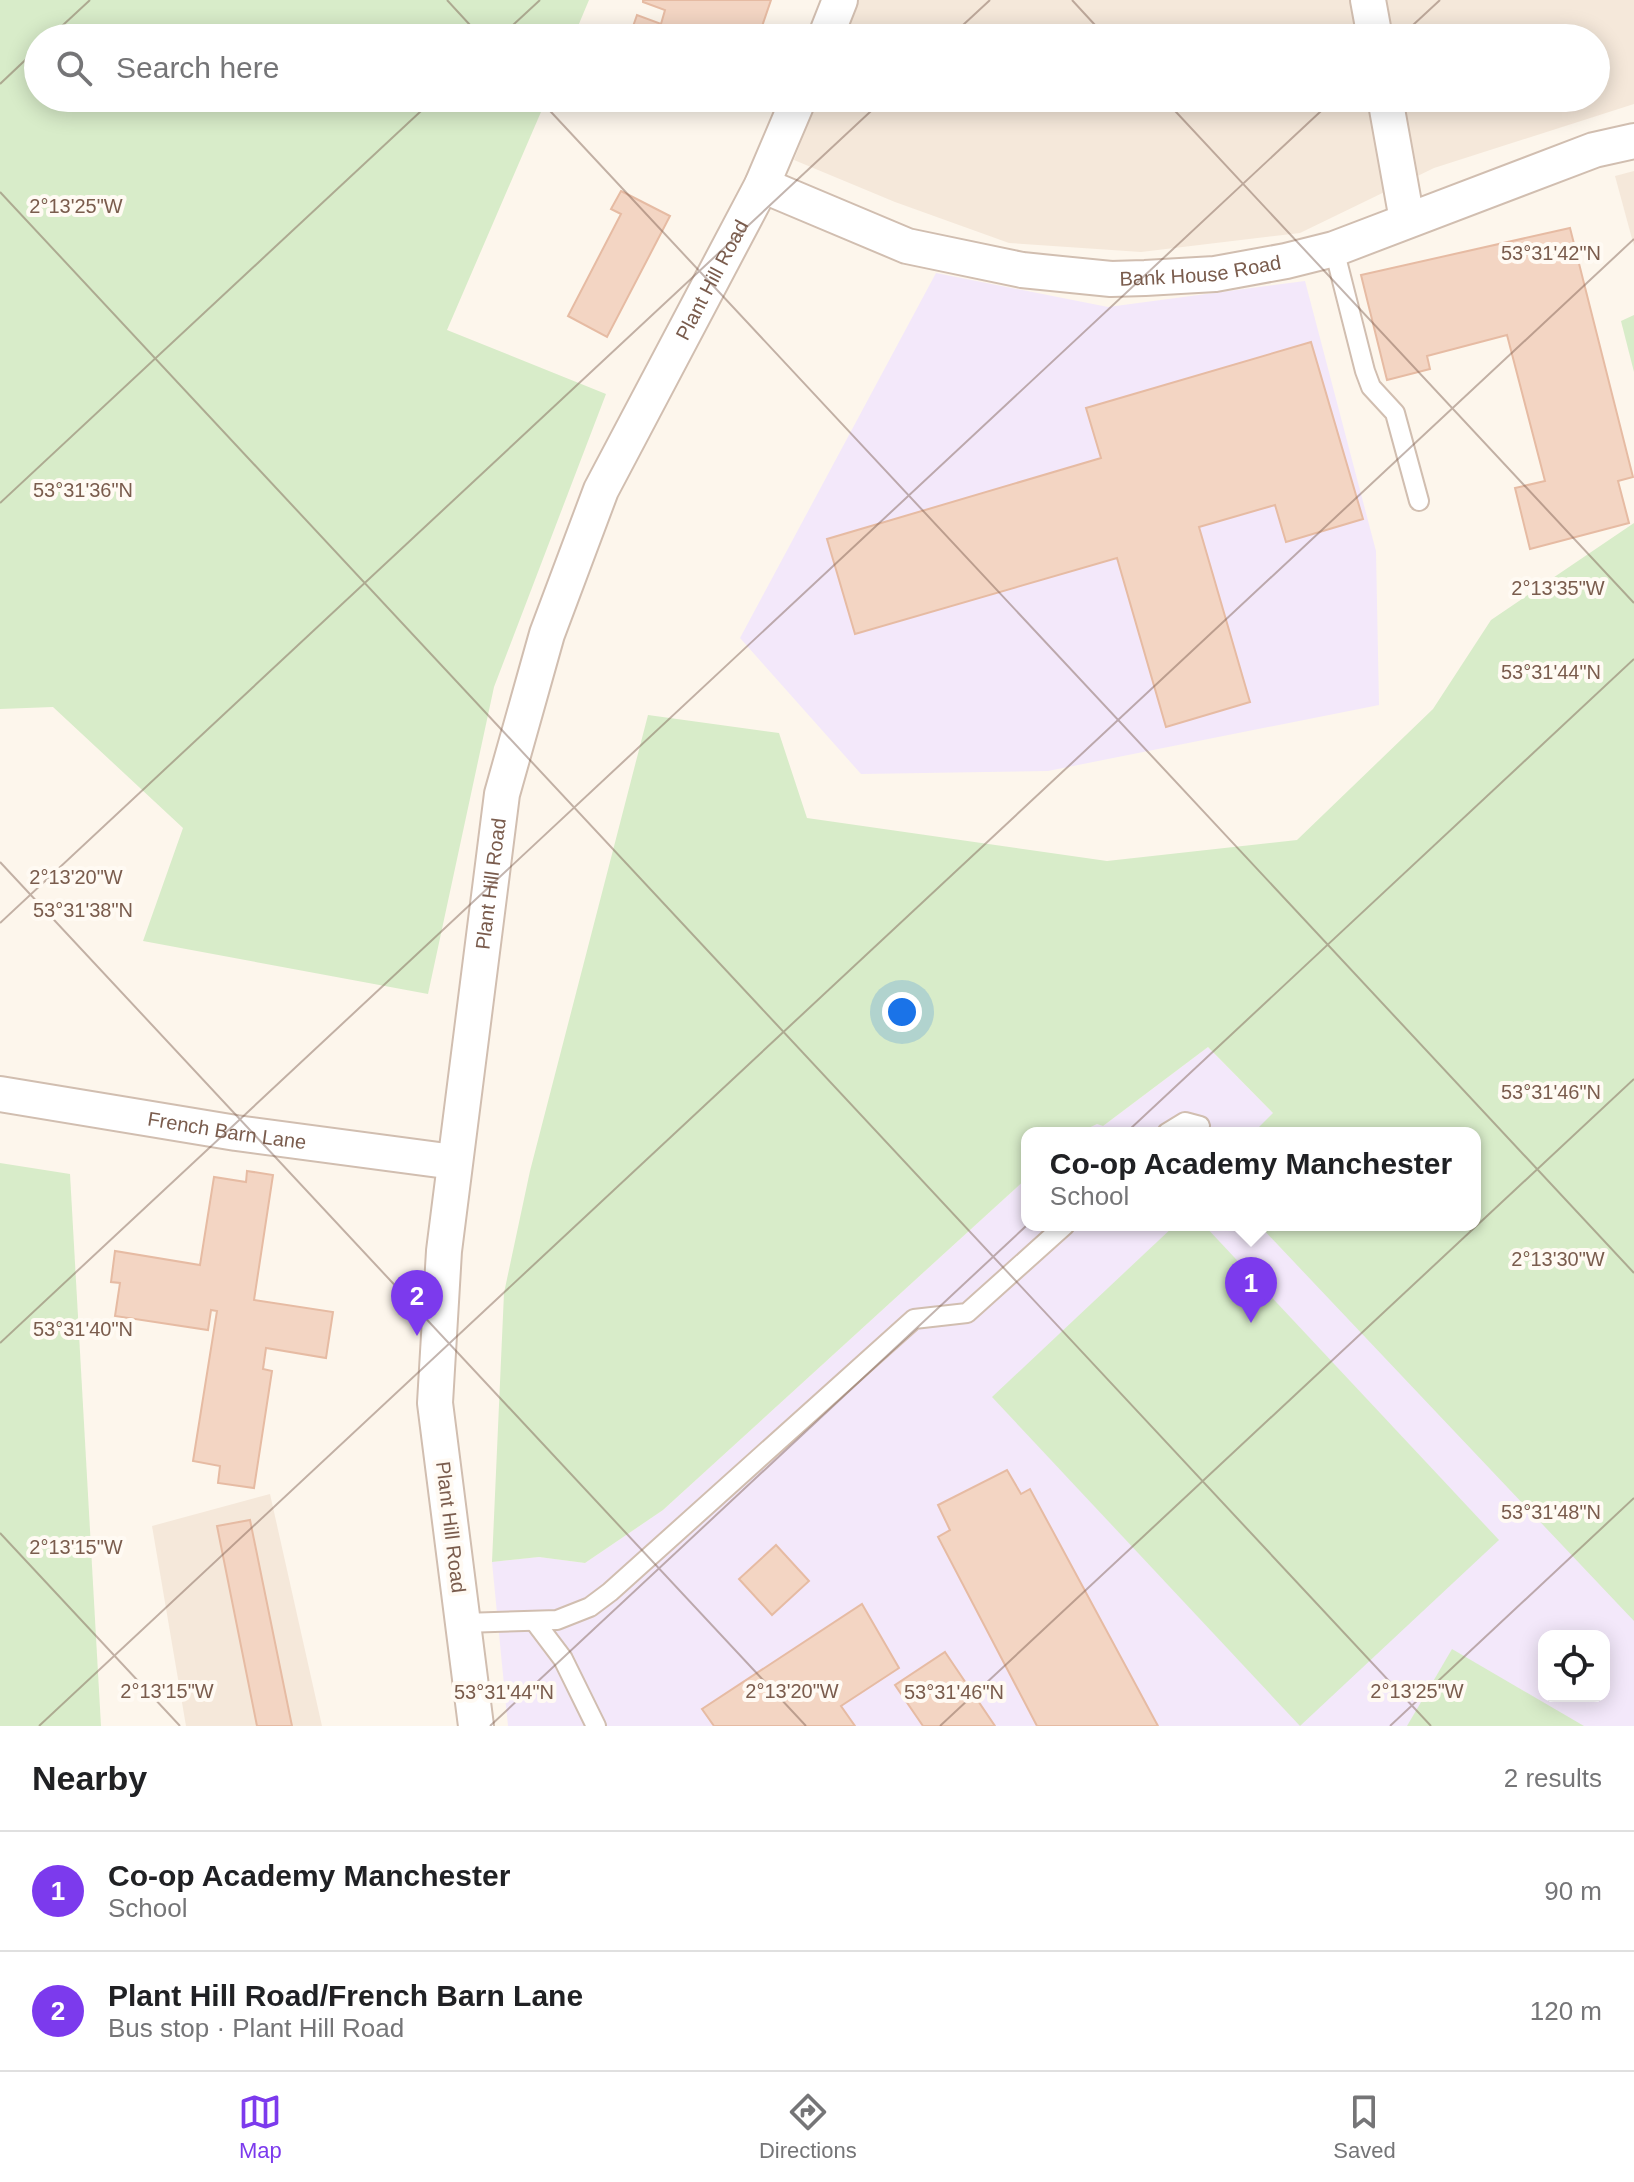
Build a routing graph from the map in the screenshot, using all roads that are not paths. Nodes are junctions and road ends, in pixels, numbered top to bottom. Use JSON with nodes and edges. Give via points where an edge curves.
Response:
{"nodes":[{"id":1,"x":840,"y":0,"type":"edge"},
{"id":2,"x":1368,"y":0,"type":"edge"},
{"id":3,"x":831,"y":24,"type":"edge"},
{"id":4,"x":1372,"y":24,"type":"edge"},
{"id":5,"x":793,"y":112,"type":"edge"},
{"id":6,"x":1388,"y":112,"type":"edge"},
{"id":7,"x":1634,"y":141,"type":"edge"},
{"id":8,"x":762,"y":185,"type":"junction"},
{"id":9,"x":1407,"y":220,"type":"junction"},
{"id":10,"x":1334,"y":249,"type":"junction"},
{"id":11,"x":1419,"y":501,"type":"dead end"},
{"id":12,"x":0,"y":1094,"type":"edge"},
{"id":13,"x":1200,"y":1126,"type":"dead end"},
{"id":14,"x":1177,"y":1127,"type":"edge"},
{"id":15,"x":454,"y":1162,"type":"junction"},
{"id":16,"x":1058,"y":1231,"type":"edge"},
{"id":17,"x":535,"y":1622,"type":"junction"},
{"id":18,"x":463,"y":1623,"type":"junction"},
{"id":19,"x":476,"y":1726,"type":"edge"},
{"id":20,"x":596,"y":1726,"type":"edge"}],
"edges":[{"from":1,"to":3,"type":"street"},
{"from":2,"to":4,"type":"street"},
{"from":5,"to":8,"type":"street","name":"Plant Hill Road"},
{"from":6,"to":9,"type":"street"},
{"from":7,"to":9,"type":"street","name":"Bank House Road","via":[[1594,150]]},
{"from":8,"to":10,"type":"street","name":"Bank House Road","via":[[907,246],[1022,270],[1111,279],[1215,274]]},
{"from":8,"to":15,"type":"street","name":"Plant Hill Road","via":[[601,490],[547,634],[502,794]]},
{"from":9,"to":10,"type":"street","name":"Bank House Road"},
{"from":10,"to":11,"type":"lane","via":[[1365,371],[1371,387],[1395,413]]},
{"from":12,"to":15,"type":"street","name":"French Barn Lane"},
{"from":13,"to":14,"type":"lane","via":[[1185,1122]]},
{"from":15,"to":18,"type":"street","name":"Plant Hill Road","via":[[435,1403]]},
{"from":16,"to":17,"type":"lane","via":[[967,1313],[914,1319],[600,1600],[574,1615]]},
{"from":17,"to":18,"type":"lane"},
{"from":17,"to":20,"type":"lane","via":[[563,1659]]},
{"from":18,"to":19,"type":"street","name":"Plant Hill Road"}]}
